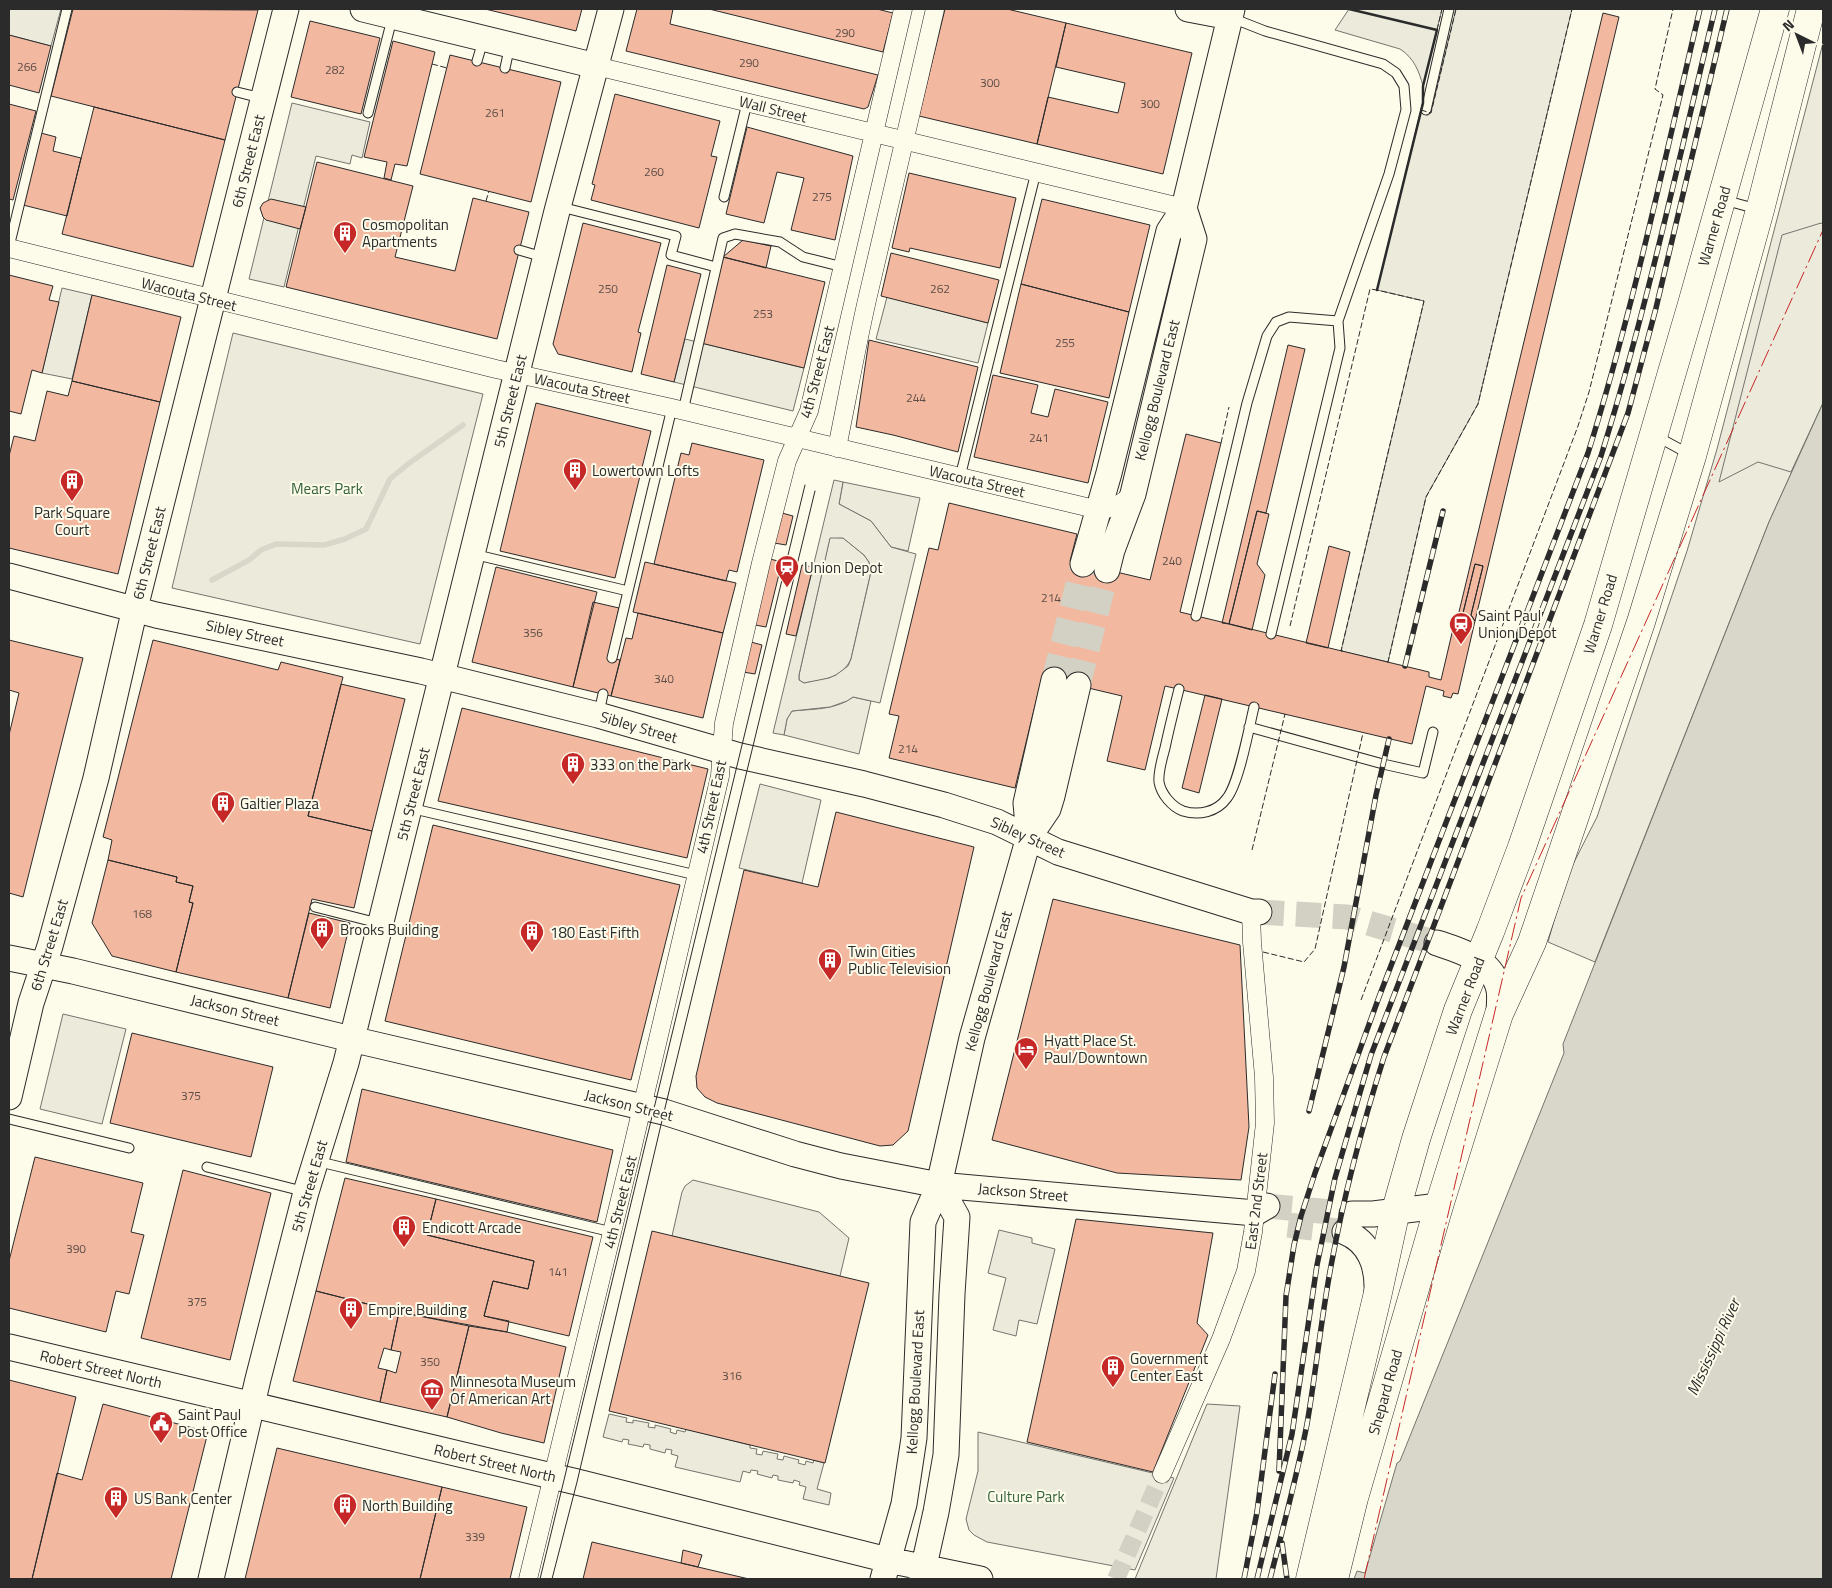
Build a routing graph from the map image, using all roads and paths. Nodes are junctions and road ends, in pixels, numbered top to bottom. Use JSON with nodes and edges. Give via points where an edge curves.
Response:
{"nodes":[{"id":1,"x":67,"y":9,"type":"edge"},
{"id":2,"x":286,"y":9,"type":"edge"},
{"id":3,"x":362,"y":9,"type":"edge"},
{"id":4,"x":612,"y":9,"type":"edge"},
{"id":5,"x":903,"y":9,"type":"edge"},
{"id":6,"x":935,"y":9,"type":"edge"},
{"id":7,"x":1188,"y":9,"type":"edge"},
{"id":8,"x":1449,"y":9,"type":"edge"},
{"id":9,"x":1775,"y":9,"type":"edge"},
{"id":10,"x":1811,"y":9,"type":"edge"},
{"id":11,"x":1231,"y":13,"type":"edge"},
{"id":12,"x":393,"y":16,"type":"junction"},
{"id":13,"x":596,"y":66,"type":"junction"},
{"id":14,"x":237,"y":92,"type":"dead end"},
{"id":15,"x":264,"y":99,"type":"junction"},
{"id":16,"x":747,"y":103,"type":"junction"},
{"id":17,"x":1426,"y":110,"type":"dead end"},
{"id":18,"x":368,"y":113,"type":"dead end"},
{"id":19,"x":874,"y":133,"type":"junction"},
{"id":20,"x":906,"y":141,"type":"junction"},
{"id":21,"x":1036,"y":172,"type":"junction"},
{"id":22,"x":724,"y":197,"type":"dead end"},
{"id":23,"x":1722,"y":200,"type":"junction"},
{"id":24,"x":559,"y":206,"type":"junction"},
{"id":25,"x":1184,"y":208,"type":"junction"},
{"id":26,"x":1760,"y":210,"type":"junction"},
{"id":27,"x":9,"y":248,"type":"edge"},
{"id":28,"x":519,"y":250,"type":"dead end"},
{"id":29,"x":546,"y":258,"type":"junction"},
{"id":30,"x":843,"y":266,"type":"junction"},
{"id":31,"x":716,"y":267,"type":"junction"},
{"id":32,"x":213,"y":300,"type":"junction"},
{"id":33,"x":1338,"y":322,"type":"junction"},
{"id":34,"x":517,"y":374,"type":"junction"},
{"id":35,"x":678,"y":409,"type":"junction"},
{"id":36,"x":1654,"y":435,"type":"junction"},
{"id":37,"x":798,"y":438,"type":"junction"},
{"id":38,"x":837,"y":448,"type":"junction"},
{"id":39,"x":1692,"y":456,"type":"junction"},
{"id":40,"x":960,"y":477,"type":"junction"},
{"id":41,"x":1133,"y":494,"type":"junction"},
{"id":42,"x":1099,"y":510,"type":"junction"},
{"id":43,"x":472,"y":554,"type":"junction"},
{"id":44,"x":1083,"y":564,"type":"tunnel mouth"},
{"id":45,"x":1107,"y":570,"type":"tunnel mouth"},
{"id":46,"x":9,"y":576,"type":"edge"},
{"id":47,"x":628,"y":591,"type":"junction"},
{"id":48,"x":135,"y":608,"type":"junction"},
{"id":49,"x":1196,"y":616,"type":"dead end"},
{"id":50,"x":1271,"y":634,"type":"dead end"},
{"id":51,"x":612,"y":658,"type":"dead end"},
{"id":52,"x":442,"y":676,"type":"junction"},
{"id":53,"x":1054,"y":680,"type":"tunnel mouth"},
{"id":54,"x":1078,"y":685,"type":"tunnel mouth"},
{"id":55,"x":1179,"y":689,"type":"dead end"},
{"id":56,"x":1254,"y":707,"type":"dead end"},
{"id":57,"x":1249,"y":727,"type":"junction"},
{"id":58,"x":1433,"y":732,"type":"dead end"},
{"id":59,"x":723,"y":752,"type":"junction"},
{"id":60,"x":410,"y":808,"type":"junction"},
{"id":61,"x":1029,"y":837,"type":"junction"},
{"id":62,"x":696,"y":875,"type":"junction"},
{"id":63,"x":315,"y":907,"type":"dead end"},
{"id":64,"x":1255,"y":912,"type":"joint"},
{"id":65,"x":380,"y":923,"type":"junction"},
{"id":66,"x":1437,"y":943,"type":"tunnel mouth"},
{"id":67,"x":9,"y":958,"type":"edge"},
{"id":68,"x":1479,"y":959,"type":"junction"},
{"id":69,"x":43,"y":965,"type":"junction"},
{"id":70,"x":1499,"y":1014,"type":"junction"},
{"id":71,"x":351,"y":1039,"type":"junction"},
{"id":72,"x":9,"y":1097,"type":"edge"},
{"id":73,"x":641,"y":1107,"type":"junction"},
{"id":74,"x":9,"y":1119,"type":"edge"},
{"id":75,"x":129,"y":1148,"type":"dead end"},
{"id":76,"x":316,"y":1161,"type":"junction"},
{"id":77,"x":207,"y":1167,"type":"dead end"},
{"id":78,"x":939,"y":1185,"type":"junction"},
{"id":79,"x":306,"y":1192,"type":"junction"},
{"id":80,"x":1439,"y":1206,"type":"junction"},
{"id":81,"x":1396,"y":1210,"type":"junction"},
{"id":82,"x":1262,"y":1214,"type":"junction"},
{"id":83,"x":612,"y":1232,"type":"junction"},
{"id":84,"x":1377,"y":1297,"type":"junction"},
{"id":85,"x":9,"y":1347,"type":"edge"},
{"id":86,"x":252,"y":1405,"type":"junction"},
{"id":87,"x":1162,"y":1474,"type":"tunnel mouth"},
{"id":88,"x":554,"y":1476,"type":"junction"},
{"id":89,"x":885,"y":1570,"type":"edge"},
{"id":90,"x":922,"y":1573,"type":"edge"},
{"id":91,"x":211,"y":1579,"type":"edge"},
{"id":92,"x":528,"y":1579,"type":"edge"},
{"id":93,"x":980,"y":1579,"type":"edge"},
{"id":94,"x":1310,"y":1579,"type":"edge"},
{"id":95,"x":1334,"y":1579,"type":"edge"}],
"edges":[{"from":1,"to":27,"type":"lane"},
{"from":2,"to":15,"type":"main road","name":"6th Street East"},
{"from":3,"to":12,"type":"main road","name":"Wall Street"},
{"from":4,"to":13,"type":"main road","name":"5th Street East"},
{"from":5,"to":19,"type":"street","name":"4th Street East"},
{"from":6,"to":20,"type":"street"},
{"from":7,"to":11,"type":"main road"},
{"from":8,"to":17,"type":"lane"},
{"from":9,"to":23,"type":"highway","name":"Warner Road"},
{"from":10,"to":26,"type":"highway"},
{"from":11,"to":25,"type":"main road","name":"Kellogg Boulevard East"},
{"from":11,"to":33,"type":"lane","via":[[1265,31],[1383,64],[1404,86],[1406,110],[1389,174]]},
{"from":12,"to":13,"type":"main road","name":"Wall Street","via":[[508,57]]},
{"from":12,"to":18,"type":"lane"},
{"from":13,"to":16,"type":"street","name":"Wall Street"},
{"from":13,"to":24,"type":"main road","name":"5th Street East"},
{"from":14,"to":15,"type":"lane"},
{"from":15,"to":32,"type":"main road","name":"6th Street East"},
{"from":16,"to":19,"type":"street","name":"Wall Street"},
{"from":16,"to":22,"type":"lane"},
{"from":19,"to":20,"type":"street","name":"Wall Street"},
{"from":19,"to":30,"type":"street","name":"4th Street East"},
{"from":20,"to":21,"type":"street","name":"Wall Street"},
{"from":20,"to":38,"type":"street","via":[[866,302]]},
{"from":21,"to":25,"type":"street","name":"Wall Street"},
{"from":21,"to":40,"type":"lane"},
{"from":23,"to":26,"type":"lane"},
{"from":23,"to":36,"type":"highway","name":"Warner Road"},
{"from":24,"to":29,"type":"main road","name":"5th Street East"},
{"from":24,"to":31,"type":"lane","via":[[676,236],[671,255]]},
{"from":25,"to":41,"type":"main road","name":"Kellogg Boulevard East","via":[[1194,239]]},
{"from":25,"to":42,"type":"main road","name":"Kellogg Boulevard East","via":[[1169,231]]},
{"from":26,"to":39,"type":"highway"},
{"from":27,"to":32,"type":"street","name":"Wacouta Street"},
{"from":28,"to":29,"type":"lane"},
{"from":29,"to":34,"type":"main road","name":"5th Street East"},
{"from":30,"to":31,"type":"lane","via":[[803,257],[780,242],[735,234],[723,238]]},
{"from":30,"to":37,"type":"street","name":"4th Street East","via":[[809,411]]},
{"from":31,"to":35,"type":"lane"},
{"from":32,"to":34,"type":"street","name":"Wacouta Street"},
{"from":32,"to":48,"type":"main road","name":"6th Street East"},
{"from":33,"to":49,"type":"lane","via":[[1289,317],[1276,322],[1267,336],[1247,403]]},
{"from":33,"to":50,"type":"lane","via":[[1340,348]]},
{"from":34,"to":35,"type":"street","name":"Wacouta Street"},
{"from":34,"to":43,"type":"main road","name":"5th Street East"},
{"from":35,"to":37,"type":"street","name":"Wacouta Street"},
{"from":35,"to":47,"type":"lane"},
{"from":36,"to":39,"type":"lane"},
{"from":36,"to":68,"type":"highway","name":"Warner Road","via":[[1598,625],[1522,847]]},
{"from":37,"to":38,"type":"street","name":"Wacouta Street"},
{"from":37,"to":59,"type":"street","name":"4th Street East","via":[[787,461],[761,563],[724,723]]},
{"from":38,"to":40,"type":"street","name":"Wacouta Street"},
{"from":39,"to":70,"type":"highway","via":[[1641,622],[1536,932]]},
{"from":40,"to":42,"type":"street","name":"Wacouta Street"},
{"from":41,"to":42,"type":"street","via":[[1115,506]]},
{"from":41,"to":45,"type":"main road","name":"Kellogg Boulevard East"},
{"from":42,"to":44,"type":"main road","name":"Kellogg Boulevard East"},
{"from":43,"to":47,"type":"lane"},
{"from":43,"to":52,"type":"main road","name":"5th Street East"},
{"from":46,"to":48,"type":"main road","name":"Sibley Street"},
{"from":47,"to":51,"type":"lane"},
{"from":48,"to":52,"type":"main road","name":"Sibley Street"},
{"from":48,"to":69,"type":"main road","name":"6th Street East","via":[[80,838]]},
{"from":52,"to":59,"type":"main road","name":"Sibley Street","via":[[601,705]]},
{"from":52,"to":60,"type":"main road","name":"5th Street East"},
{"from":53,"to":61,"type":"main road","name":"Kellogg Boulevard East","via":[[1026,803]]},
{"from":54,"to":61,"type":"main road","name":"Kellogg Boulevard East","via":[[1048,810]]},
{"from":55,"to":57,"type":"lane","via":[[1159,782],[1170,802],[1180,810],[1203,814],[1227,799],[1235,783]]},
{"from":56,"to":57,"type":"lane"},
{"from":57,"to":58,"type":"lane","via":[[1423,773]]},
{"from":59,"to":61,"type":"main road","name":"Sibley Street","via":[[944,805],[997,822]]},
{"from":59,"to":62,"type":"street","name":"4th Street East"},
{"from":60,"to":62,"type":"lane"},
{"from":60,"to":65,"type":"main road","name":"5th Street East"},
{"from":61,"to":64,"type":"main road","name":"Sibley Street","via":[[1058,852]]},
{"from":61,"to":78,"type":"main road","name":"Kellogg Boulevard East","via":[[974,1029]]},
{"from":62,"to":73,"type":"street","name":"4th Street East"},
{"from":63,"to":65,"type":"lane"},
{"from":64,"to":82,"type":"street","name":"East 2nd Street","via":[[1252,942],[1264,1076]]},
{"from":65,"to":71,"type":"main road","name":"5th Street East"},
{"from":66,"to":68,"type":"main road"},
{"from":67,"to":69,"type":"main road","name":"Jackson Street"},
{"from":68,"to":70,"type":"main road","via":[[1499,988]]},
{"from":68,"to":81,"type":"highway","name":"Warner Road","via":[[1442,1057]]},
{"from":69,"to":71,"type":"main road","name":"Jackson Street"},
{"from":69,"to":72,"type":"main road","name":"6th Street East"},
{"from":70,"to":80,"type":"highway"},
{"from":71,"to":73,"type":"main road","name":"Jackson Street"},
{"from":71,"to":76,"type":"main road","name":"5th Street East"},
{"from":73,"to":78,"type":"main road","name":"Jackson Street","via":[[841,1166]]},
{"from":73,"to":83,"type":"street","name":"4th Street East"},
{"from":74,"to":75,"type":"lane"},
{"from":76,"to":79,"type":"main road","name":"5th Street East"},
{"from":76,"to":83,"type":"lane"},
{"from":77,"to":79,"type":"lane"},
{"from":78,"to":82,"type":"main road","name":"Jackson Street"},
{"from":78,"to":89,"type":"main road","name":"Kellogg Boulevard East","via":[[923,1222],[914,1438],[904,1504]]},
{"from":78,"to":90,"type":"main road","via":[[957,1217],[946,1455]]},
{"from":79,"to":86,"type":"main road","name":"5th Street East"},
{"from":80,"to":81,"type":"main road"},
{"from":80,"to":95,"type":"highway","name":"Shepard Road","via":[[1354,1498]]},
{"from":81,"to":84,"type":"highway","name":"Shepard Road"},
{"from":81,"to":84,"type":"main road","via":[[1349,1223],[1374,1261],[1378,1276]]},
{"from":82,"to":87,"type":"street","name":"East 2nd Street","via":[[1246,1271],[1221,1339]]},
{"from":83,"to":88,"type":"street","name":"4th Street East"},
{"from":84,"to":94,"type":"highway","name":"Shepard Road"},
{"from":85,"to":86,"type":"main road","name":"Robert Street North"},
{"from":86,"to":88,"type":"main road","name":"Robert Street North"},
{"from":86,"to":91,"type":"main road","name":"5th Street East"},
{"from":88,"to":89,"type":"main road","name":"Robert Street North"},
{"from":88,"to":92,"type":"street","name":"4th Street East"},
{"from":89,"to":90,"type":"main road","name":"Robert Street North"},
{"from":90,"to":93,"type":"main road","name":"Robert Street North"}]}
